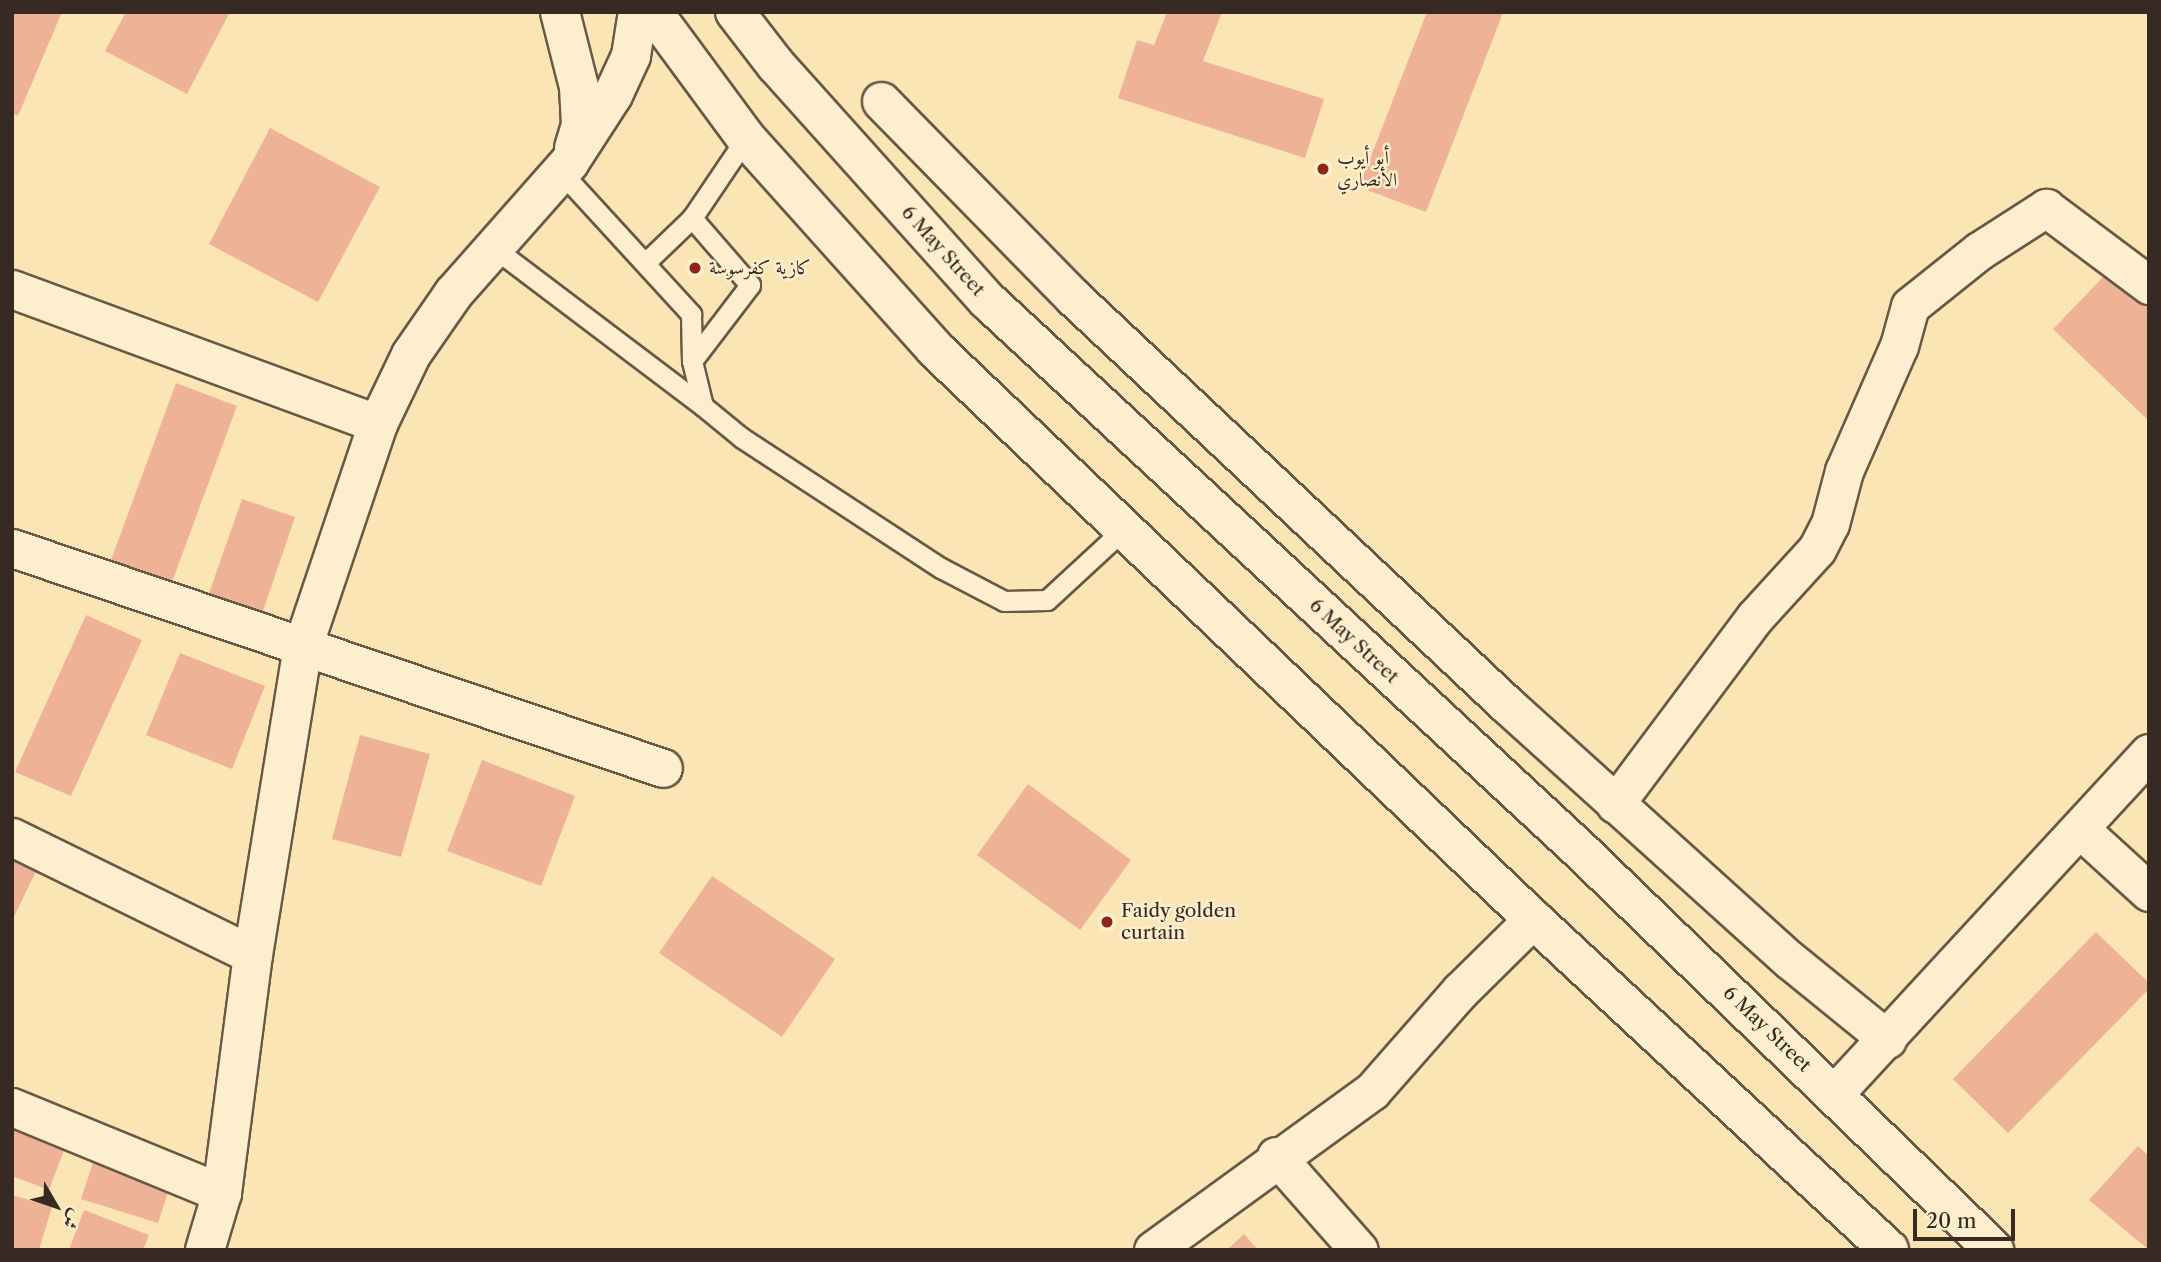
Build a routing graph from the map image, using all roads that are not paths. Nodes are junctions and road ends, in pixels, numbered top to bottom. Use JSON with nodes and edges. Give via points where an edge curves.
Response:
{"nodes":[{"id":1,"x":560,"y":12,"type":"edge"},
{"id":2,"x":638,"y":12,"type":"edge"},
{"id":3,"x":653,"y":12,"type":"edge"},
{"id":4,"x":735,"y":12,"type":"edge"},
{"id":5,"x":881,"y":101,"type":"dead end"},
{"id":6,"x":746,"y":138,"type":"junction"},
{"id":7,"x":565,"y":168,"type":"junction"},
{"id":8,"x":692,"y":218,"type":"junction"},
{"id":9,"x":494,"y":248,"type":"junction"},
{"id":10,"x":645,"y":263,"type":"junction"},
{"id":11,"x":2149,"y":285,"type":"edge"},
{"id":12,"x":12,"y":289,"type":"edge"},
{"id":13,"x":692,"y":361,"type":"junction"},
{"id":14,"x":703,"y":406,"type":"junction"},
{"id":15,"x":378,"y":425,"type":"junction"},
{"id":16,"x":1124,"y":529,"type":"junction"},
{"id":17,"x":12,"y":548,"type":"edge"},
{"id":18,"x":303,"y":647,"type":"junction"},
{"id":19,"x":2149,"y":753,"type":"edge"},
{"id":20,"x":663,"y":768,"type":"dead end"},
{"id":21,"x":1615,"y":804,"type":"junction"},
{"id":22,"x":2081,"y":830,"type":"junction"},
{"id":23,"x":12,"y":837,"type":"edge"},
{"id":24,"x":2149,"y":892,"type":"edge"},
{"id":25,"x":1533,"y":919,"type":"junction"},
{"id":26,"x":253,"y":955,"type":"junction"},
{"id":27,"x":1887,"y":1039,"type":"junction"},
{"id":28,"x":1833,"y":1094,"type":"junction"},
{"id":29,"x":12,"y":1107,"type":"edge"},
{"id":30,"x":1276,"y":1156,"type":"junction"},
{"id":31,"x":222,"y":1193,"type":"junction"},
{"id":32,"x":205,"y":1250,"type":"edge"},
{"id":33,"x":1153,"y":1250,"type":"edge"},
{"id":34,"x":1359,"y":1250,"type":"edge"},
{"id":35,"x":1889,"y":1250,"type":"edge"},
{"id":36,"x":1994,"y":1250,"type":"edge"}],
"edges":[{"from":1,"to":7,"type":"main road","via":[[579,87],[581,125]]},
{"from":2,"to":7,"type":"main road","via":[[631,56],[613,95]]},
{"from":3,"to":6,"type":"main road"},
{"from":4,"to":28,"type":"main road","name":"6 May Street","via":[[776,65],[988,301],[1580,850]]},
{"from":5,"to":21,"type":"street","via":[[1073,297]]},
{"from":6,"to":8,"type":"lane"},
{"from":6,"to":16,"type":"main road","via":[[934,349]]},
{"from":7,"to":9,"type":"main road"},
{"from":7,"to":10,"type":"lane"},
{"from":8,"to":10,"type":"lane"},
{"from":8,"to":13,"type":"lane","via":[[750,285]]},
{"from":9,"to":14,"type":"lane"},
{"from":9,"to":15,"type":"main road","via":[[454,293],[411,355]]},
{"from":10,"to":13,"type":"lane","via":[[691,314]]},
{"from":11,"to":21,"type":"street","via":[[2046,208],[1979,251],[1910,306],[1899,346],[1844,471],[1830,524],[1817,549],[1755,617]]},
{"from":12,"to":15,"type":"street"},
{"from":13,"to":14,"type":"lane"},
{"from":14,"to":16,"type":"lane","via":[[742,438],[929,560],[1004,601],[1047,600]]},
{"from":15,"to":18,"type":"main road"},
{"from":16,"to":25,"type":"main road"},
{"from":17,"to":18,"type":"street"},
{"from":18,"to":20,"type":"street"},
{"from":18,"to":26,"type":"main road"},
{"from":19,"to":22,"type":"street"},
{"from":21,"to":27,"type":"street","via":[[1791,961]]},
{"from":22,"to":24,"type":"street"},
{"from":22,"to":27,"type":"street"},
{"from":23,"to":26,"type":"street"},
{"from":25,"to":30,"type":"street","via":[[1460,991],[1372,1091]]},
{"from":25,"to":35,"type":"main road"},
{"from":26,"to":31,"type":"main road"},
{"from":27,"to":28,"type":"street"},
{"from":28,"to":36,"type":"main road","name":"6 May Street"},
{"from":29,"to":31,"type":"street"},
{"from":30,"to":33,"type":"street"},
{"from":30,"to":34,"type":"street"},
{"from":31,"to":32,"type":"main road"}]}
